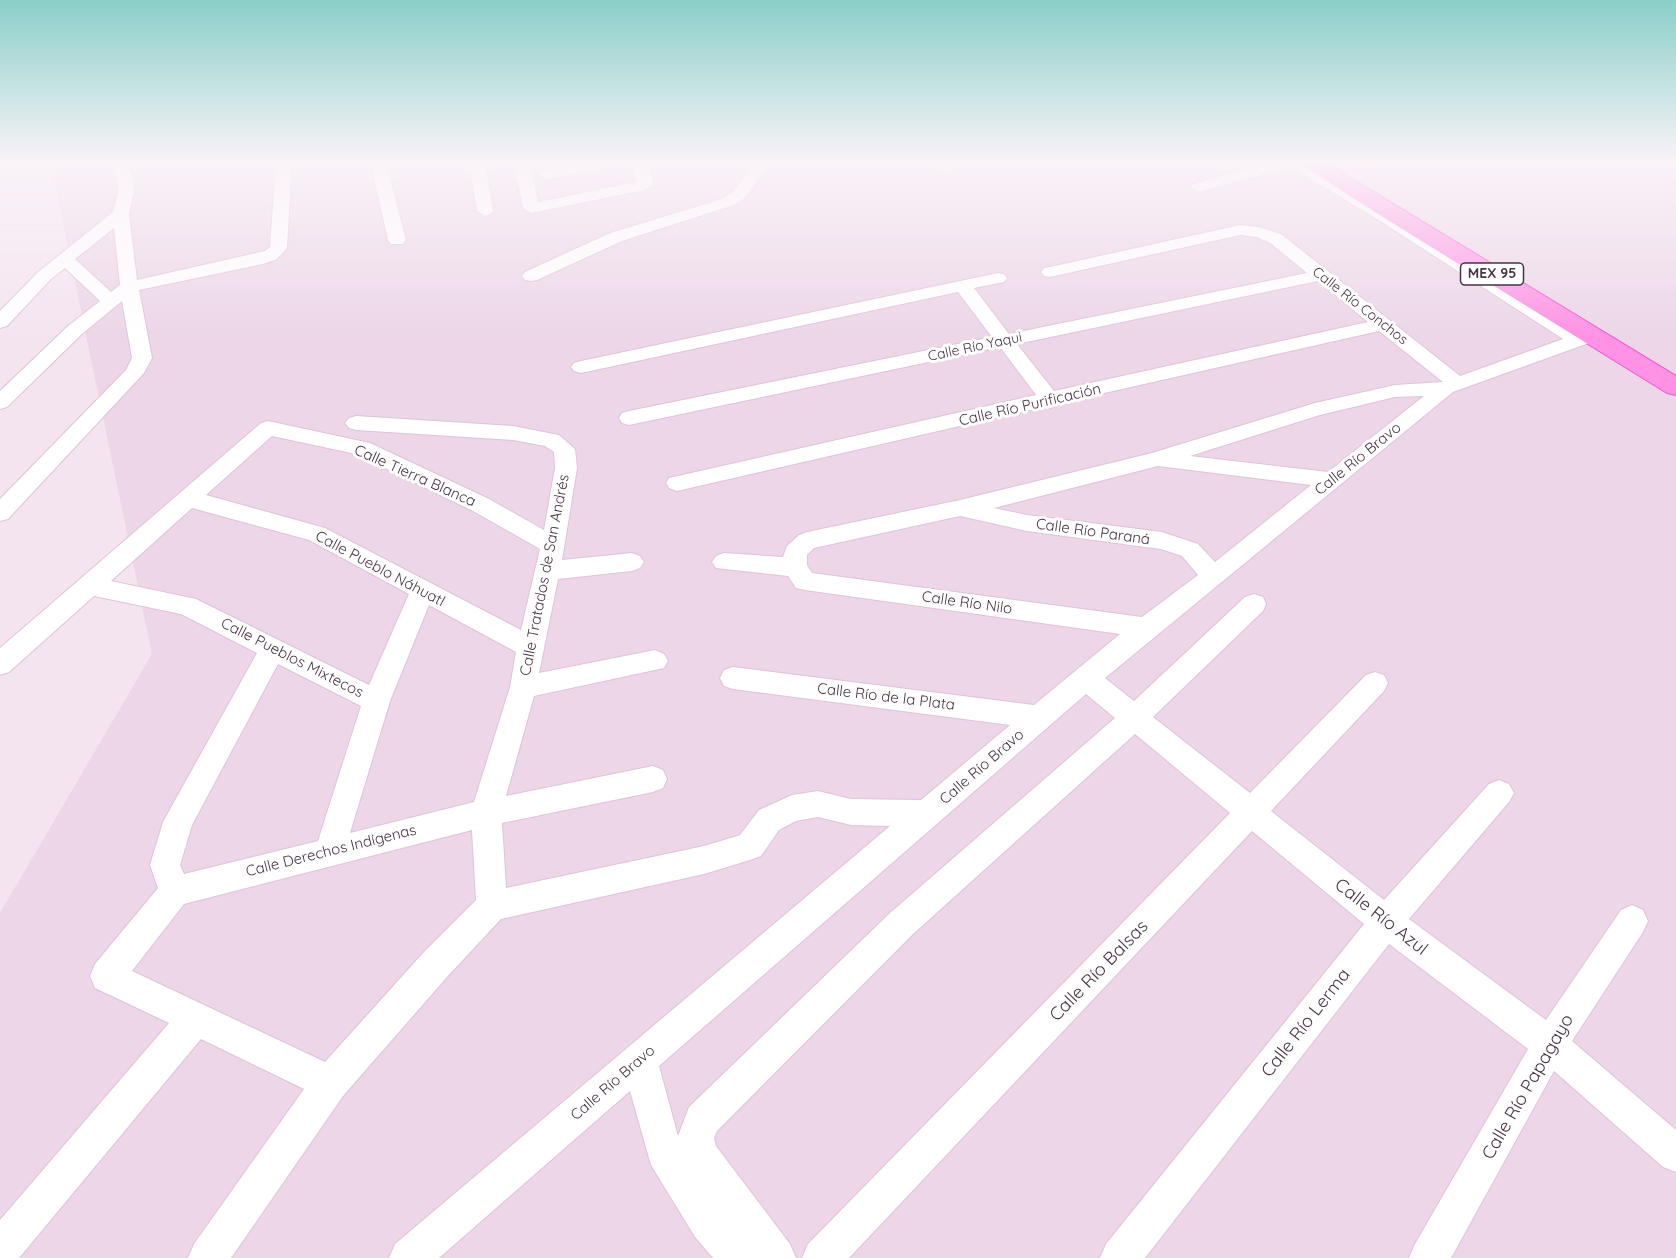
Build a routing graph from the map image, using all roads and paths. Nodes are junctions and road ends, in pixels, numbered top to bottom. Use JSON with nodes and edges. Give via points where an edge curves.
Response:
{"nodes":[{"id":1,"x":114,"y":220,"type":"edge"},
{"id":2,"x":122,"y":220,"type":"edge"},
{"id":3,"x":280,"y":220,"type":"edge"},
{"id":4,"x":392,"y":220,"type":"edge"},
{"id":5,"x":671,"y":220,"type":"edge"},
{"id":6,"x":1400,"y":220,"type":"edge"},
{"id":7,"x":1439,"y":220,"type":"edge"},
{"id":8,"x":397,"y":240,"type":"dead end"},
{"id":9,"x":65,"y":259,"type":"junction"},
{"id":10,"x":1050,"y":272,"type":"dead end"},
{"id":11,"x":1322,"y":275,"type":"junction"},
{"id":12,"x":531,"y":276,"type":"dead end"},
{"id":13,"x":998,"y":278,"type":"dead end"},
{"id":14,"x":963,"y":285,"type":"junction"},
{"id":15,"x":129,"y":287,"type":"junction"},
{"id":16,"x":111,"y":301,"type":"junction"},
{"id":17,"x":0,"y":322,"type":"edge"},
{"id":18,"x":1383,"y":324,"type":"junction"},
{"id":19,"x":1585,"y":337,"type":"junction"},
{"id":20,"x":1004,"y":341,"type":"junction"},
{"id":21,"x":1676,"y":364,"type":"edge"},
{"id":22,"x":581,"y":367,"type":"dead end"},
{"id":23,"x":1452,"y":386,"type":"junction"},
{"id":24,"x":1676,"y":387,"type":"edge"},
{"id":25,"x":1051,"y":401,"type":"junction"},
{"id":26,"x":0,"y":402,"type":"edge"},
{"id":27,"x":629,"y":418,"type":"dead end"},
{"id":28,"x":356,"y":423,"type":"dead end"},
{"id":29,"x":1155,"y":460,"type":"junction"},
{"id":30,"x":1332,"y":480,"type":"junction"},
{"id":31,"x":677,"y":483,"type":"dead end"},
{"id":32,"x":189,"y":499,"type":"junction"},
{"id":33,"x":960,"y":508,"type":"junction"},
{"id":34,"x":0,"y":513,"type":"edge"},
{"id":35,"x":553,"y":546,"type":"junction"},
{"id":36,"x":632,"y":562,"type":"dead end"},
{"id":37,"x":724,"y":562,"type":"dead end"},
{"id":38,"x":795,"y":567,"type":"junction"},
{"id":39,"x":548,"y":571,"type":"junction"},
{"id":40,"x":1212,"y":578,"type":"junction"},
{"id":41,"x":92,"y":586,"type":"junction"},
{"id":42,"x":422,"y":592,"type":"junction"},
{"id":43,"x":1254,"y":604,"type":"dead end"},
{"id":44,"x":1146,"y":628,"type":"junction"},
{"id":45,"x":530,"y":647,"type":"junction"},
{"id":46,"x":273,"y":649,"type":"junction"},
{"id":47,"x":655,"y":661,"type":"dead end"},
{"id":48,"x":0,"y":664,"type":"edge"},
{"id":49,"x":733,"y":678,"type":"dead end"},
{"id":50,"x":1087,"y":679,"type":"junction"},
{"id":51,"x":1375,"y":683,"type":"dead end"},
{"id":52,"x":523,"y":687,"type":"junction"},
{"id":53,"x":376,"y":701,"type":"junction"},
{"id":54,"x":1038,"y":717,"type":"junction"},
{"id":55,"x":1134,"y":718,"type":"junction"},
{"id":56,"x":653,"y":779,"type":"dead end"},
{"id":57,"x":1499,"y":794,"type":"dead end"},
{"id":58,"x":486,"y":813,"type":"junction"},
{"id":59,"x":928,"y":814,"type":"junction"},
{"id":60,"x":1251,"y":814,"type":"junction"},
{"id":61,"x":330,"y":850,"type":"junction"},
{"id":62,"x":175,"y":891,"type":"junction"},
{"id":63,"x":492,"y":906,"type":"junction"},
{"id":64,"x":1632,"y":921,"type":"dead end"},
{"id":65,"x":1386,"y":922,"type":"junction"},
{"id":66,"x":195,"y":1019,"type":"junction"},
{"id":67,"x":1550,"y":1044,"type":"junction"},
{"id":68,"x":640,"y":1060,"type":"junction"},
{"id":69,"x":330,"y":1083,"type":"junction"},
{"id":70,"x":1676,"y":1154,"type":"edge"},
{"id":71,"x":0,"y":1250,"type":"edge"},
{"id":72,"x":208,"y":1258,"type":"edge"},
{"id":73,"x":410,"y":1258,"type":"edge"},
{"id":74,"x":739,"y":1258,"type":"edge"},
{"id":75,"x":776,"y":1258,"type":"edge"},
{"id":76,"x":822,"y":1258,"type":"edge"},
{"id":77,"x":1120,"y":1258,"type":"edge"},
{"id":78,"x":1429,"y":1258,"type":"edge"}],
"edges":[{"from":1,"to":9,"type":"street"},
{"from":2,"to":15,"type":"street"},
{"from":3,"to":15,"type":"street","via":[[278,248],[271,255]]},
{"from":4,"to":8,"type":"street"},
{"from":5,"to":12,"type":"street","via":[[616,237]]},
{"from":6,"to":19,"type":"main road","number":"MEX 95"},
{"from":7,"to":21,"type":"main road","number":"MEX 95"},
{"from":9,"to":16,"type":"street"},
{"from":9,"to":17,"type":"street"},
{"from":10,"to":11,"type":"street","name":"Calle Río Conchos","via":[[1240,230],[1275,238]]},
{"from":11,"to":18,"type":"street","name":"Calle Río Conchos"},
{"from":11,"to":20,"type":"street","name":"Calle Río Yaqui"},
{"from":13,"to":14,"type":"street"},
{"from":14,"to":20,"type":"street"},
{"from":14,"to":22,"type":"street"},
{"from":15,"to":16,"type":"street"},
{"from":15,"to":34,"type":"street","via":[[142,358],[134,373]]},
{"from":16,"to":26,"type":"street"},
{"from":18,"to":23,"type":"street","name":"Calle Río Conchos"},
{"from":18,"to":25,"type":"street","name":"Calle Río Purificación"},
{"from":19,"to":23,"type":"street","name":"Calle Río Bravo"},
{"from":19,"to":24,"type":"main road","number":"MEX 95"},
{"from":20,"to":25,"type":"street"},
{"from":20,"to":27,"type":"street","name":"Calle Río Yaqui"},
{"from":23,"to":29,"type":"street","via":[[1395,392],[1315,410]]},
{"from":23,"to":30,"type":"street","name":"Calle Río Bravo"},
{"from":25,"to":31,"type":"street","name":"Calle Río Purificación"},
{"from":28,"to":35,"type":"street","name":"Calle Tratados de San Andrés","via":[[513,433],[550,440],[564,449],[566,468]]},
{"from":29,"to":30,"type":"street"},
{"from":29,"to":33,"type":"street"},
{"from":30,"to":40,"type":"street","name":"Calle Río Bravo"},
{"from":32,"to":35,"type":"street","name":"Calle Tierra Blanca","via":[[268,428],[362,448],[481,505]]},
{"from":32,"to":41,"type":"street"},
{"from":32,"to":42,"type":"street","name":"Calle Pueblo Náhuatl","via":[[317,534]]},
{"from":33,"to":38,"type":"street","via":[[807,541],[795,552]]},
{"from":33,"to":40,"type":"street","name":"Calle Río Paraná","via":[[1027,522],[1162,541],[1190,550]]},
{"from":35,"to":39,"type":"street","name":"Calle Tratados de San Andrés"},
{"from":36,"to":39,"type":"street"},
{"from":37,"to":38,"type":"street"},
{"from":38,"to":44,"type":"street","name":"Calle Río Nilo","via":[[805,581]]},
{"from":39,"to":45,"type":"street","name":"Calle Tratados de San Andrés"},
{"from":40,"to":44,"type":"street","name":"Calle Río Bravo"},
{"from":41,"to":46,"type":"street","name":"Calle Pueblos Mixtecos","via":[[187,606]]},
{"from":41,"to":48,"type":"street"},
{"from":42,"to":45,"type":"street","name":"Calle Pueblo Náhuatl"},
{"from":42,"to":53,"type":"street"},
{"from":43,"to":55,"type":"street"},
{"from":44,"to":50,"type":"street","name":"Calle Río Bravo"},
{"from":45,"to":52,"type":"street","name":"Calle Tratados de San Andrés"},
{"from":46,"to":53,"type":"street","name":"Calle Pueblos Mixtecos"},
{"from":46,"to":62,"type":"street","via":[[178,822],[165,865]]},
{"from":47,"to":52,"type":"street"},
{"from":49,"to":54,"type":"street","name":"Calle Río de la Plata"},
{"from":50,"to":54,"type":"street","name":"Calle Río Bravo"},
{"from":50,"to":55,"type":"street","name":"Calle Río Azul"},
{"from":51,"to":60,"type":"street","name":"Calle Río Balsas"},
{"from":52,"to":58,"type":"street","name":"Calle Tratados de San Andrés"},
{"from":53,"to":61,"type":"street","name":"Calle Pueblos Mixtecos"},
{"from":54,"to":59,"type":"street","name":"Calle Río Bravo"},
{"from":55,"to":60,"type":"street","name":"Calle Río Azul"},
{"from":55,"to":75,"type":"street","via":[[901,924],[702,1120],[696,1138],[700,1155]]},
{"from":56,"to":58,"type":"street","name":"Calle Derechos Indígenas"},
{"from":57,"to":65,"type":"street","name":"Calle Río Lerma"},
{"from":58,"to":61,"type":"street","name":"Calle Derechos Indígenas"},
{"from":58,"to":63,"type":"street","name":"Calle Tratados de San Andrés"},
{"from":59,"to":63,"type":"street","via":[[851,812],[818,804],[792,808],[769,820],[750,846],[704,860]]},
{"from":59,"to":68,"type":"street","name":"Calle Río Bravo"},
{"from":60,"to":65,"type":"street","name":"Calle Río Azul"},
{"from":60,"to":76,"type":"street","name":"Calle Río Balsas"},
{"from":61,"to":62,"type":"street","name":"Calle Derechos Indígenas"},
{"from":62,"to":66,"type":"street","via":[[107,976]]},
{"from":63,"to":69,"type":"street"},
{"from":64,"to":67,"type":"street","name":"Calle Río Papagayo"},
{"from":65,"to":67,"type":"street","name":"Calle Río Azul"},
{"from":65,"to":77,"type":"street","name":"Calle Río Lerma"},
{"from":66,"to":69,"type":"street"},
{"from":66,"to":71,"type":"street"},
{"from":67,"to":70,"type":"street","name":"Calle Río Azul"},
{"from":67,"to":78,"type":"street","name":"Calle Río Papagayo"},
{"from":68,"to":73,"type":"street","name":"Calle Río Bravo"},
{"from":68,"to":74,"type":"street","via":[[664,1152],[709,1223]]},
{"from":69,"to":72,"type":"street"}]}
